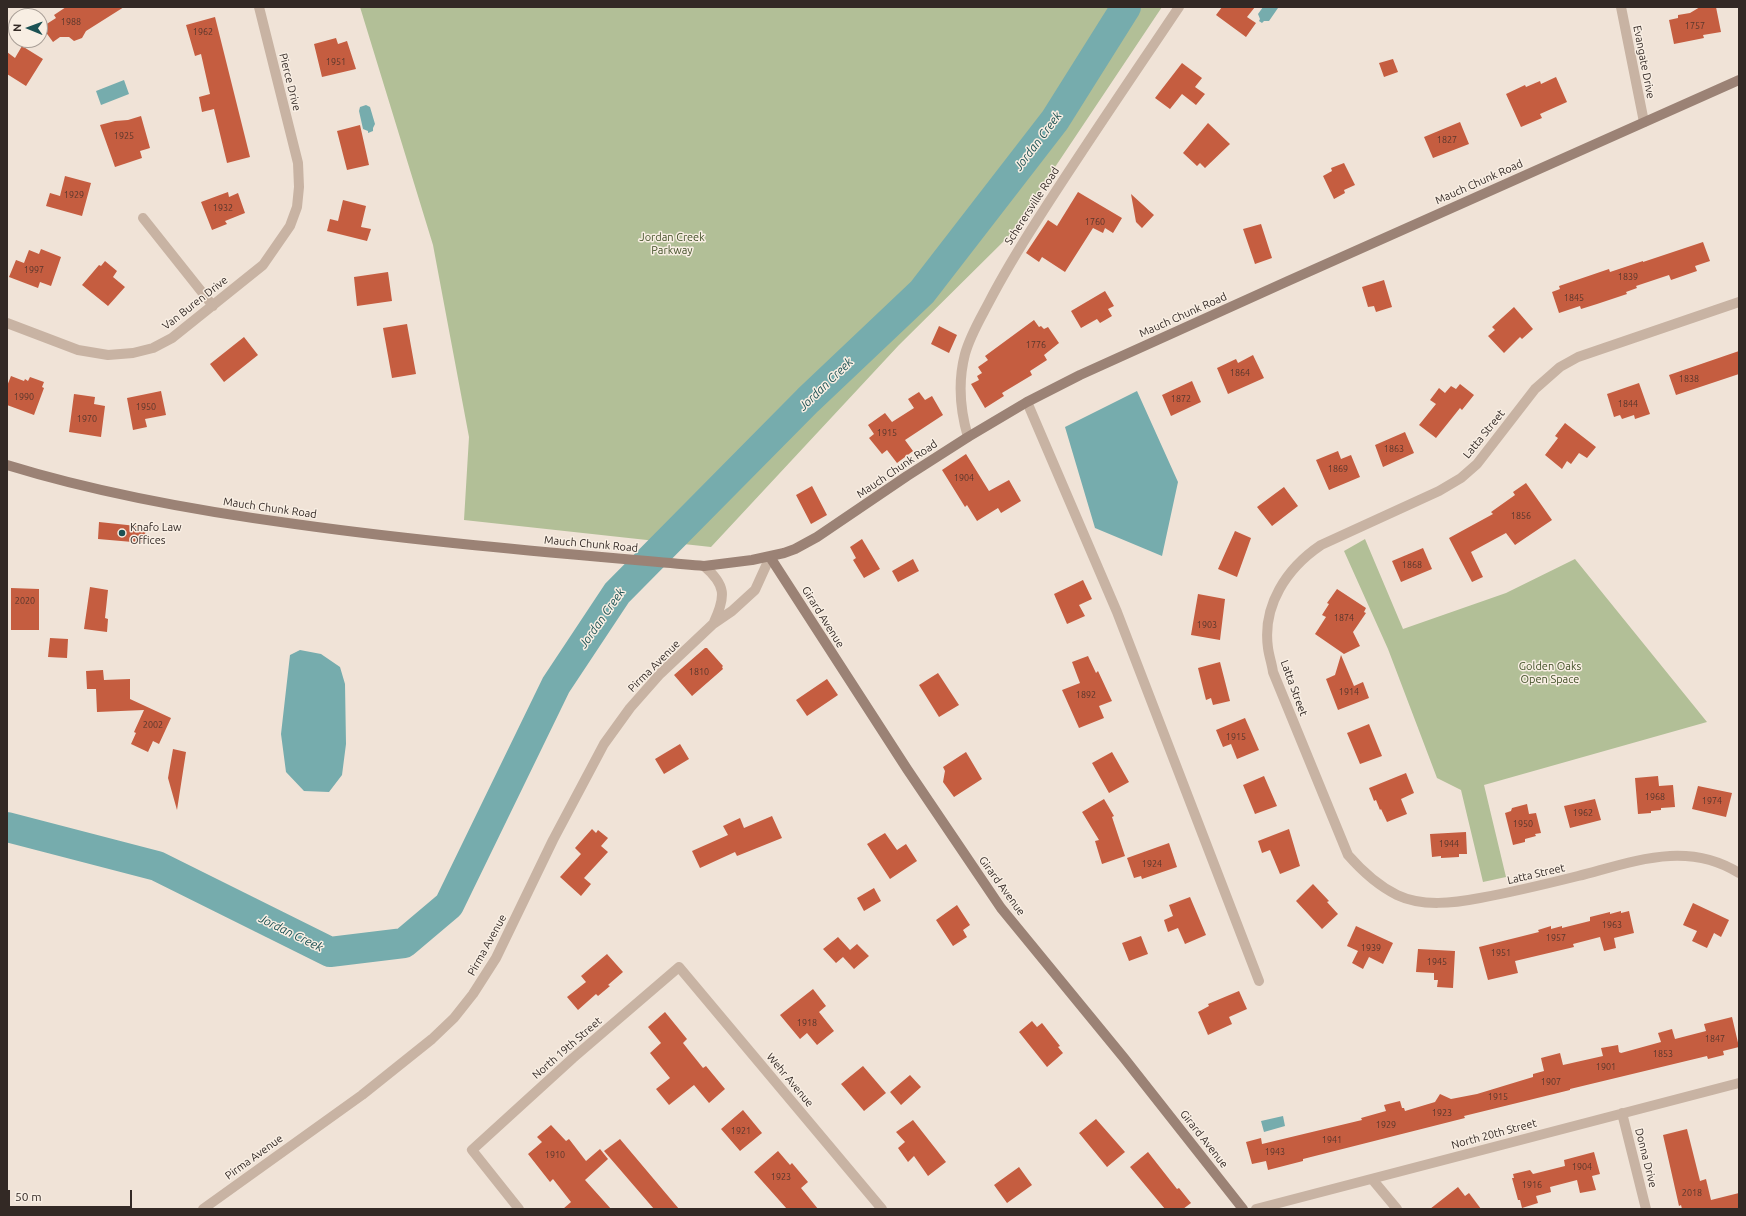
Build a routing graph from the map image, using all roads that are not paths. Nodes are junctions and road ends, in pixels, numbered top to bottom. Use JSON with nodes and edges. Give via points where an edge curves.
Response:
{"nodes":[{"id":1,"x":259,"y":7,"type":"edge"},
{"id":2,"x":1179,"y":7,"type":"edge"},
{"id":3,"x":1621,"y":7,"type":"edge"},
{"id":4,"x":1739,"y":80,"type":"edge"},
{"id":5,"x":1644,"y":122,"type":"junction"},
{"id":6,"x":298,"y":163,"type":"joint"},
{"id":7,"x":143,"y":218,"type":"dead end"},
{"id":8,"x":1739,"y":302,"type":"edge"},
{"id":9,"x":213,"y":306,"type":"junction"},
{"id":10,"x":7,"y":323,"type":"edge"},
{"id":11,"x":1027,"y":402,"type":"junction"},
{"id":12,"x":968,"y":437,"type":"junction"},
{"id":13,"x":7,"y":466,"type":"edge"},
{"id":14,"x":770,"y":557,"type":"junction"},
{"id":15,"x":704,"y":566,"type":"junction"},
{"id":16,"x":713,"y":624,"type":"junction"},
{"id":17,"x":1739,"y":873,"type":"edge"},
{"id":18,"x":679,"y":967,"type":"joint"},
{"id":19,"x":1259,"y":981,"type":"dead end"},
{"id":20,"x":1739,"y":1083,"type":"edge"},
{"id":21,"x":1622,"y":1114,"type":"junction"},
{"id":22,"x":1372,"y":1178,"type":"junction"},
{"id":23,"x":203,"y":1209,"type":"edge"},
{"id":24,"x":519,"y":1209,"type":"edge"},
{"id":25,"x":882,"y":1209,"type":"edge"},
{"id":26,"x":1243,"y":1209,"type":"edge"},
{"id":27,"x":1256,"y":1209,"type":"edge"},
{"id":28,"x":1397,"y":1209,"type":"edge"},
{"id":29,"x":1646,"y":1209,"type":"edge"}],
"edges":[{"from":1,"to":6,"type":"street","name":"Pierce Drive"},
{"from":2,"to":12,"type":"street","name":"Scherersville Road","via":[[1085,146],[1009,265],[972,334],[961,375],[961,402]]},
{"from":3,"to":5,"type":"street","name":"Evangate Drive"},
{"from":4,"to":5,"type":"main road","name":"Mauch Chunk Road"},
{"from":5,"to":11,"type":"main road","name":"Mauch Chunk Road","via":[[1180,329]]},
{"from":6,"to":9,"type":"street","name":"Van Buren Drive","via":[[297,207],[290,226],[263,265]]},
{"from":7,"to":9,"type":"street"},
{"from":8,"to":17,"type":"street","name":"Latta Street","via":[[1578,357],[1560,367],[1535,389],[1477,464],[1461,478],[1321,545],[1306,555],[1280,587],[1268,625],[1268,647],[1273,672],[1348,855],[1379,885],[1410,899],[1436,903],[1458,902],[1520,890],[1635,860],[1668,855],[1710,860]]},
{"from":9,"to":10,"type":"street","name":"Van Buren Drive","via":[[172,338],[153,348],[133,353],[108,355],[88,352]]},
{"from":11,"to":12,"type":"main road","name":"Mauch Chunk Road"},
{"from":11,"to":19,"type":"street","via":[[1117,612]]},
{"from":12,"to":14,"type":"main road","name":"Mauch Chunk Road","via":[[817,537],[795,549]]},
{"from":13,"to":15,"type":"main road","name":"Mauch Chunk Road","via":[[93,487],[234,516],[409,539]]},
{"from":14,"to":15,"type":"main road","name":"Mauch Chunk Road"},
{"from":14,"to":16,"type":"street","name":"Pirma Avenue","via":[[755,590]]},
{"from":14,"to":26,"type":"main road","name":"Girard Avenue","via":[[907,769],[1001,908],[1129,1064]]},
{"from":15,"to":16,"type":"street","name":"Pirma Avenue","via":[[716,576],[721,585],[721,607]]},
{"from":16,"to":23,"type":"street","name":"Pirma Avenue","via":[[660,674],[630,708],[596,756],[496,958],[454,1018],[427,1044],[362,1095]]},
{"from":18,"to":24,"type":"street","name":"North 19th Street","via":[[573,1058],[472,1150]]},
{"from":18,"to":25,"type":"street","name":"Wehr Avenue"},
{"from":20,"to":21,"type":"street","name":"North 20th Street"},
{"from":21,"to":22,"type":"street","name":"North 20th Street"},
{"from":21,"to":29,"type":"street","name":"Donna Drive"},
{"from":22,"to":27,"type":"street","name":"North 20th Street"},
{"from":22,"to":28,"type":"street"}]}
